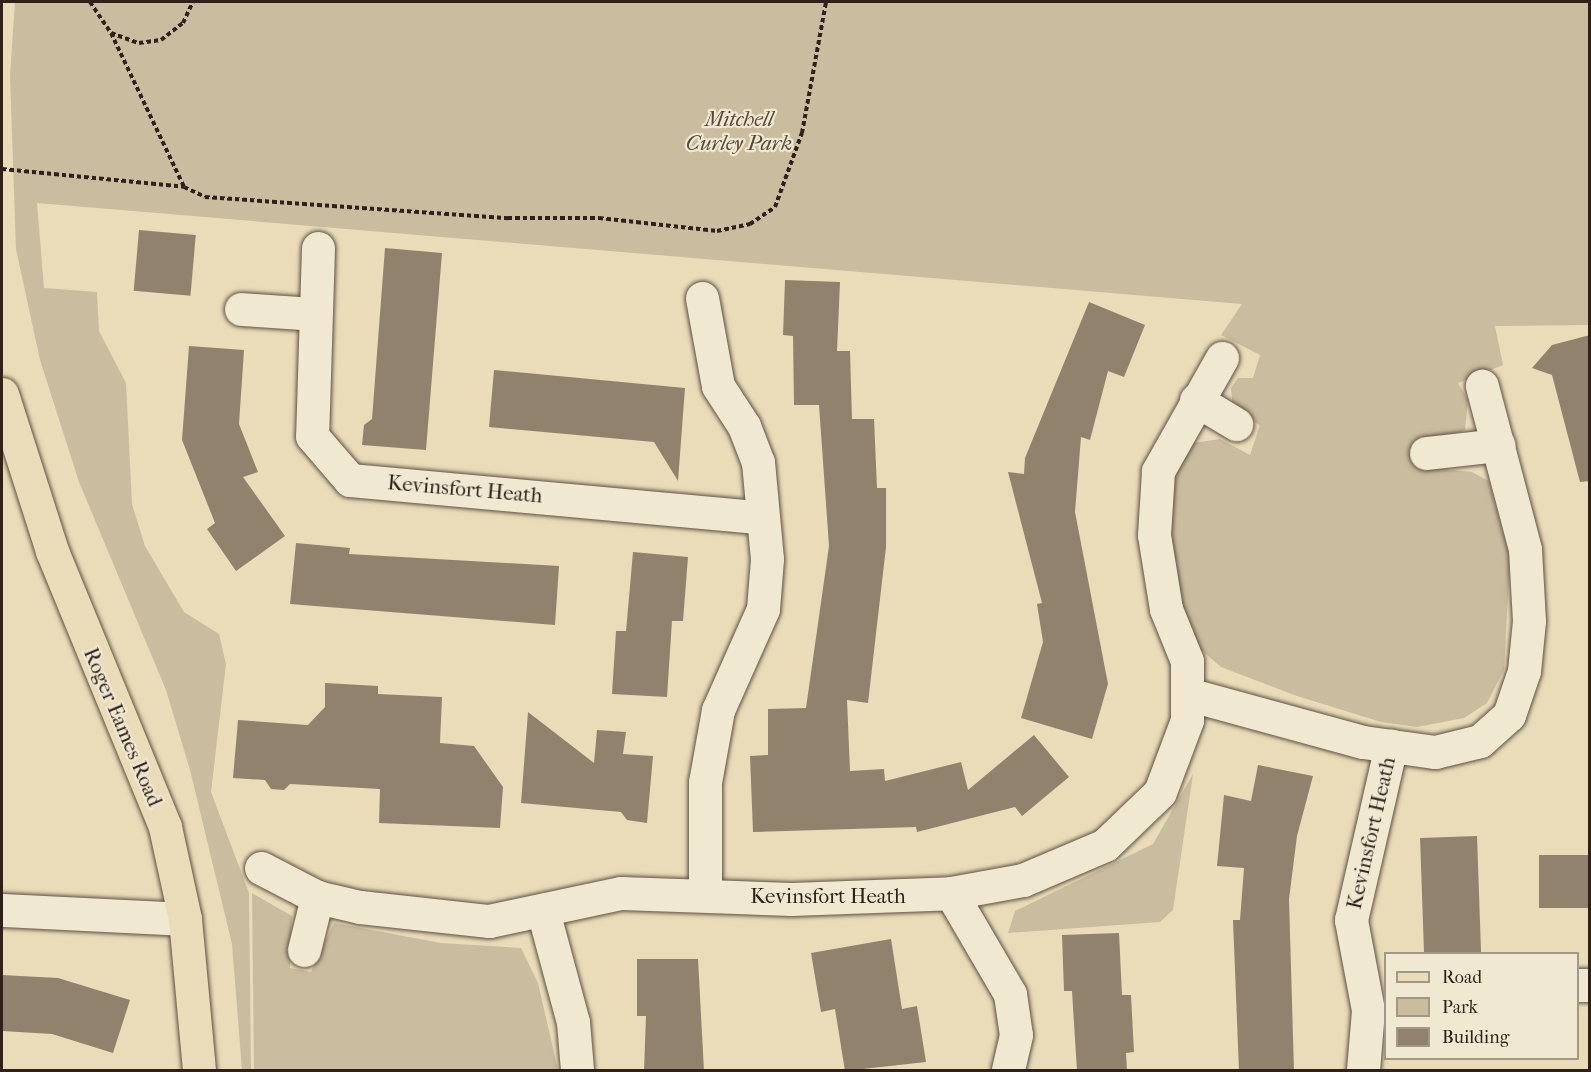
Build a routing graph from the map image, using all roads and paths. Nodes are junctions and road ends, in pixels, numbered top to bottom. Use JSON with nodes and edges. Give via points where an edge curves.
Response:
{"nodes":[{"id":1,"x":90,"y":2,"type":"edge"},
{"id":2,"x":193,"y":2,"type":"edge"},
{"id":3,"x":826,"y":2,"type":"edge"},
{"id":4,"x":111,"y":33,"type":"junction"},
{"id":5,"x":2,"y":169,"type":"edge"},
{"id":6,"x":184,"y":187,"type":"junction"},
{"id":7,"x":318,"y":248,"type":"dead end"},
{"id":8,"x":702,"y":298,"type":"dead end"},
{"id":9,"x":241,"y":309,"type":"dead end"},
{"id":10,"x":315,"y":314,"type":"junction"},
{"id":11,"x":1222,"y":358,"type":"dead end"},
{"id":12,"x":1482,"y":386,"type":"dead end"},
{"id":13,"x":2,"y":394,"type":"edge"},
{"id":14,"x":1196,"y":400,"type":"junction"},
{"id":15,"x":1236,"y":424,"type":"dead end"},
{"id":16,"x":1499,"y":445,"type":"junction"},
{"id":17,"x":1426,"y":453,"type":"dead end"},
{"id":18,"x":760,"y":517,"type":"junction"},
{"id":19,"x":1191,"y":695,"type":"junction"},
{"id":20,"x":1391,"y":746,"type":"junction"},
{"id":21,"x":261,"y":868,"type":"dead end"},
{"id":22,"x":951,"y":893,"type":"junction"},
{"id":23,"x":705,"y":894,"type":"junction"},
{"id":24,"x":317,"y":897,"type":"junction"},
{"id":25,"x":2,"y":910,"type":"edge"},
{"id":26,"x":543,"y":911,"type":"junction"},
{"id":27,"x":185,"y":919,"type":"junction"},
{"id":28,"x":304,"y":950,"type":"dead end"},
{"id":29,"x":1375,"y":990,"type":"edge"},
{"id":30,"x":199,"y":1071,"type":"edge"},
{"id":31,"x":577,"y":1071,"type":"edge"},
{"id":32,"x":1008,"y":1071,"type":"edge"},
{"id":33,"x":1363,"y":1071,"type":"edge"}],
"edges":[{"from":1,"to":4,"type":"path"},
{"from":2,"to":4,"type":"path","via":[[183,23],[161,40],[139,43]]},
{"from":3,"to":6,"type":"path","via":[[802,133],[775,207],[750,224],[717,231],[599,218],[508,218],[329,202],[270,203],[205,197]]},
{"from":4,"to":6,"type":"path"},
{"from":5,"to":6,"type":"path"},
{"from":7,"to":10,"type":"street","name":"Kevinsfort Heath"},
{"from":8,"to":18,"type":"street","via":[[718,386],[744,426],[758,462]]},
{"from":9,"to":10,"type":"street"},
{"from":10,"to":18,"type":"street","name":"Kevinsfort Heath","via":[[312,436],[350,480]]},
{"from":11,"to":14,"type":"street","name":"Kevinsfort Heath"},
{"from":12,"to":16,"type":"street","name":"Kevinsfort Heath"},
{"from":13,"to":27,"type":"main road","name":"Roger Eames Road","via":[[52,551],[165,827]]},
{"from":14,"to":15,"type":"street"},
{"from":14,"to":19,"type":"street","name":"Kevinsfort Heath","via":[[1158,471],[1154,535],[1166,609],[1187,661]]},
{"from":16,"to":17,"type":"street"},
{"from":16,"to":20,"type":"street","name":"Kevinsfort Heath","via":[[1525,549],[1529,621],[1524,671],[1509,715],[1480,741],[1435,752]]},
{"from":18,"to":23,"type":"street","via":[[767,559],[762,609],[718,710],[705,782]]},
{"from":19,"to":20,"type":"street","name":"Kevinsfort Heath"},
{"from":19,"to":22,"type":"street","name":"Kevinsfort Heath","via":[[1160,792],[1105,845],[1023,880]]},
{"from":20,"to":29,"type":"street","name":"Kevinsfort Heath","via":[[1351,920]]},
{"from":21,"to":24,"type":"street","name":"Kevinsfort Heath"},
{"from":22,"to":23,"type":"street","name":"Kevinsfort Heath","via":[[791,899]]},
{"from":22,"to":32,"type":"street","via":[[1010,994],[1016,1035]]},
{"from":23,"to":26,"type":"street","name":"Kevinsfort Heath","via":[[621,893]]},
{"from":24,"to":26,"type":"street","name":"Kevinsfort Heath","via":[[404,914],[489,921]]},
{"from":24,"to":28,"type":"street"},
{"from":25,"to":27,"type":"street"},
{"from":26,"to":31,"type":"street","via":[[573,1022]]},
{"from":27,"to":30,"type":"main road","name":"Roger Eames Road"},
{"from":29,"to":33,"type":"street","name":"Kevinsfort Heath"}]}
